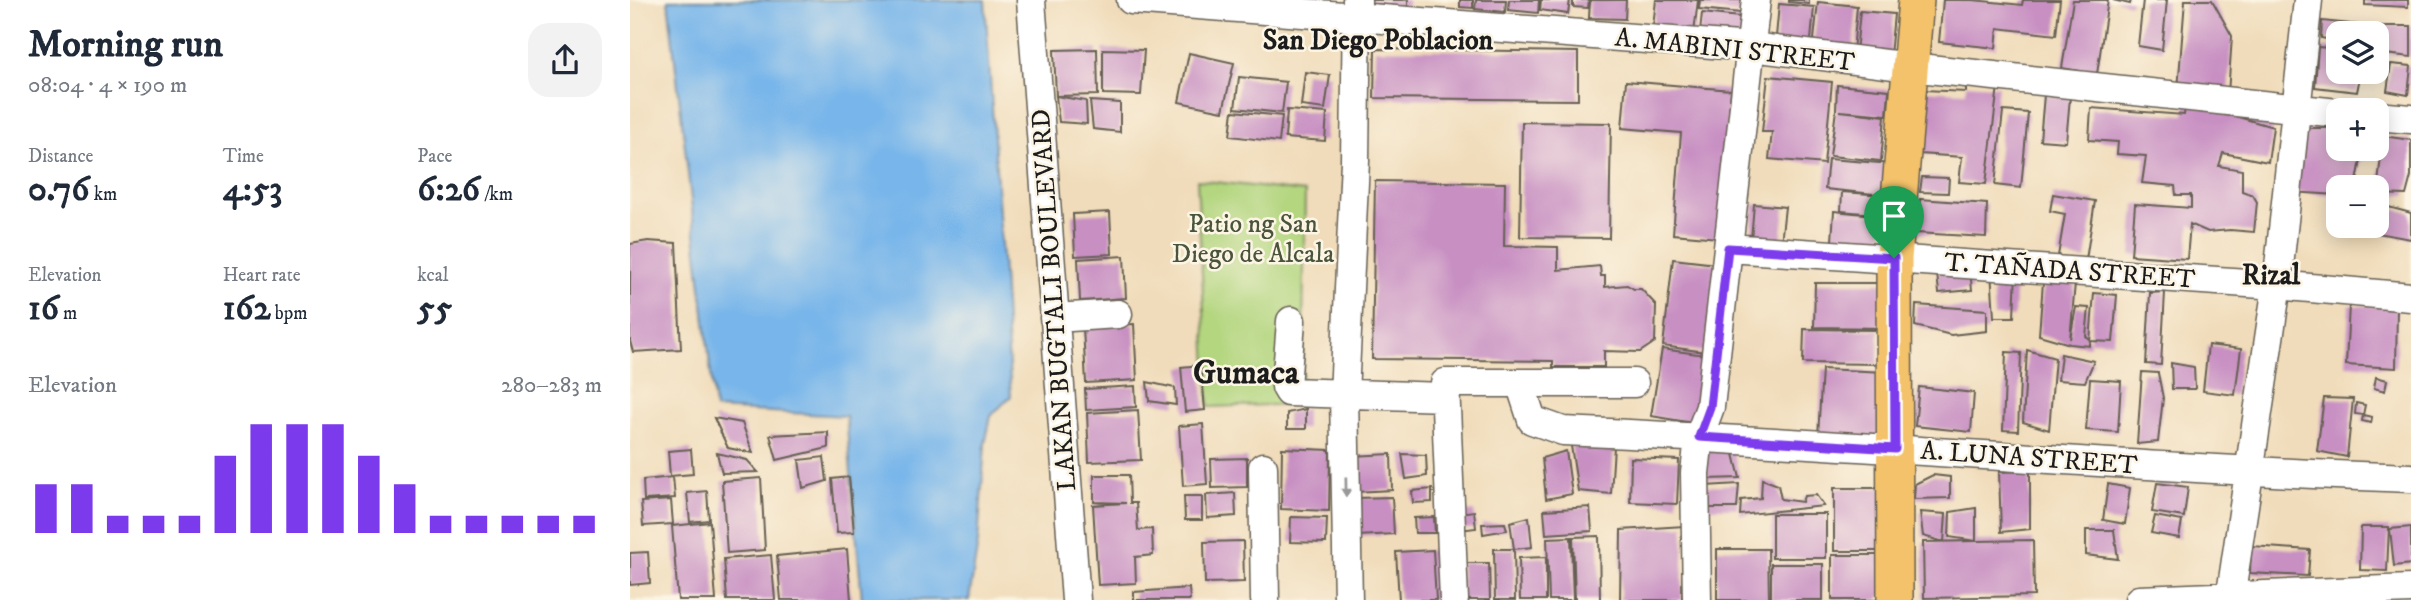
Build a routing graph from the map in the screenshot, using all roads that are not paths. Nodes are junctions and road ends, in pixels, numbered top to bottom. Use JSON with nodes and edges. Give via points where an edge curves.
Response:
{"nodes":[{"id":1,"x":1031,"y":0,"type":"edge"},
{"id":2,"x":1131,"y":0,"type":"edge"},
{"id":3,"x":1145,"y":0,"type":"edge"},
{"id":4,"x":1756,"y":0,"type":"edge"},
{"id":5,"x":1916,"y":0,"type":"edge"},
{"id":6,"x":2308,"y":0,"type":"edge"},
{"id":7,"x":1357,"y":9,"type":"edge"},
{"id":8,"x":1752,"y":47,"type":"junction"},
{"id":9,"x":1910,"y":67,"type":"junction"},
{"id":10,"x":2296,"y":108,"type":"junction"},
{"id":11,"x":2326,"y":112,"type":"edge"},
{"id":12,"x":2389,"y":117,"type":"edge"},
{"id":13,"x":2411,"y":119,"type":"edge"},
{"id":14,"x":1728,"y":248,"type":"junction"},
{"id":15,"x":1894,"y":258,"type":"junction"},
{"id":16,"x":2277,"y":285,"type":"junction"},
{"id":17,"x":2411,"y":297,"type":"edge"},
{"id":18,"x":1118,"y":314,"type":"dead end"},
{"id":19,"x":1054,"y":318,"type":"junction"},
{"id":20,"x":1291,"y":321,"type":"dead end"},
{"id":21,"x":1520,"y":383,"type":"junction"},
{"id":22,"x":1634,"y":383,"type":"dead end"},
{"id":23,"x":1445,"y":397,"type":"junction"},
{"id":24,"x":1344,"y":407,"type":"junction"},
{"id":25,"x":1699,"y":437,"type":"junction"},
{"id":26,"x":1895,"y":449,"type":"junction"},
{"id":27,"x":1263,"y":467,"type":"dead end"},
{"id":28,"x":2251,"y":472,"type":"junction"},
{"id":29,"x":2411,"y":478,"type":"edge"},
{"id":30,"x":2411,"y":589,"type":"edge"},
{"id":31,"x":2231,"y":597,"type":"edge"},
{"id":32,"x":1076,"y":600,"type":"edge"},
{"id":33,"x":1265,"y":600,"type":"edge"},
{"id":34,"x":1348,"y":600,"type":"edge"},
{"id":35,"x":1454,"y":600,"type":"edge"},
{"id":36,"x":1697,"y":600,"type":"edge"},
{"id":37,"x":1895,"y":600,"type":"edge"},
{"id":38,"x":2138,"y":600,"type":"edge"}],
"edges":[{"from":1,"to":19,"type":"street","name":"LAKAN BUGTALI BOULEVARD"},
{"from":2,"to":3,"type":"street","name":"A. MABINI STREET"},
{"from":3,"to":7,"type":"street","name":"A. MABINI STREET"},
{"from":4,"to":8,"type":"street"},
{"from":5,"to":9,"type":"main road"},
{"from":6,"to":10,"type":"street"},
{"from":7,"to":8,"type":"street","name":"A. MABINI STREET"},
{"from":7,"to":24,"type":"street"},
{"from":8,"to":9,"type":"street","name":"A. MABINI STREET"},
{"from":8,"to":14,"type":"street"},
{"from":9,"to":10,"type":"street","name":"A. MABINI STREET"},
{"from":9,"to":15,"type":"main road"},
{"from":10,"to":11,"type":"street","name":"A. MABINI STREET"},
{"from":10,"to":16,"type":"street"},
{"from":12,"to":13,"type":"street"},
{"from":14,"to":15,"type":"street","name":"T. TAÑADA STREET"},
{"from":14,"to":25,"type":"street","via":[[1710,407]]},
{"from":15,"to":16,"type":"street","name":"T. TAÑADA STREET"},
{"from":15,"to":26,"type":"main road"},
{"from":16,"to":17,"type":"street","name":"T. TAÑADA STREET"},
{"from":16,"to":28,"type":"street"},
{"from":18,"to":19,"type":"street"},
{"from":19,"to":32,"type":"street","name":"LAKAN BUGTALI BOULEVARD"},
{"from":20,"to":24,"type":"street","via":[[1289,392]]},
{"from":21,"to":22,"type":"street"},
{"from":21,"to":23,"type":"street","via":[[1445,383]]},
{"from":21,"to":25,"type":"street","name":"A. LUNA STREET","via":[[1532,420],[1563,431]]},
{"from":23,"to":24,"type":"street"},
{"from":23,"to":35,"type":"street"},
{"from":24,"to":34,"type":"street","one_way":true},
{"from":25,"to":26,"type":"street","name":"A. LUNA STREET"},
{"from":25,"to":36,"type":"street"},
{"from":26,"to":28,"type":"street","name":"A. LUNA STREET"},
{"from":26,"to":37,"type":"main road"},
{"from":27,"to":33,"type":"street"},
{"from":28,"to":29,"type":"street","name":"A. LUNA STREET"},
{"from":28,"to":31,"type":"street"},
{"from":30,"to":31,"type":"street"},
{"from":31,"to":38,"type":"street"}]}
